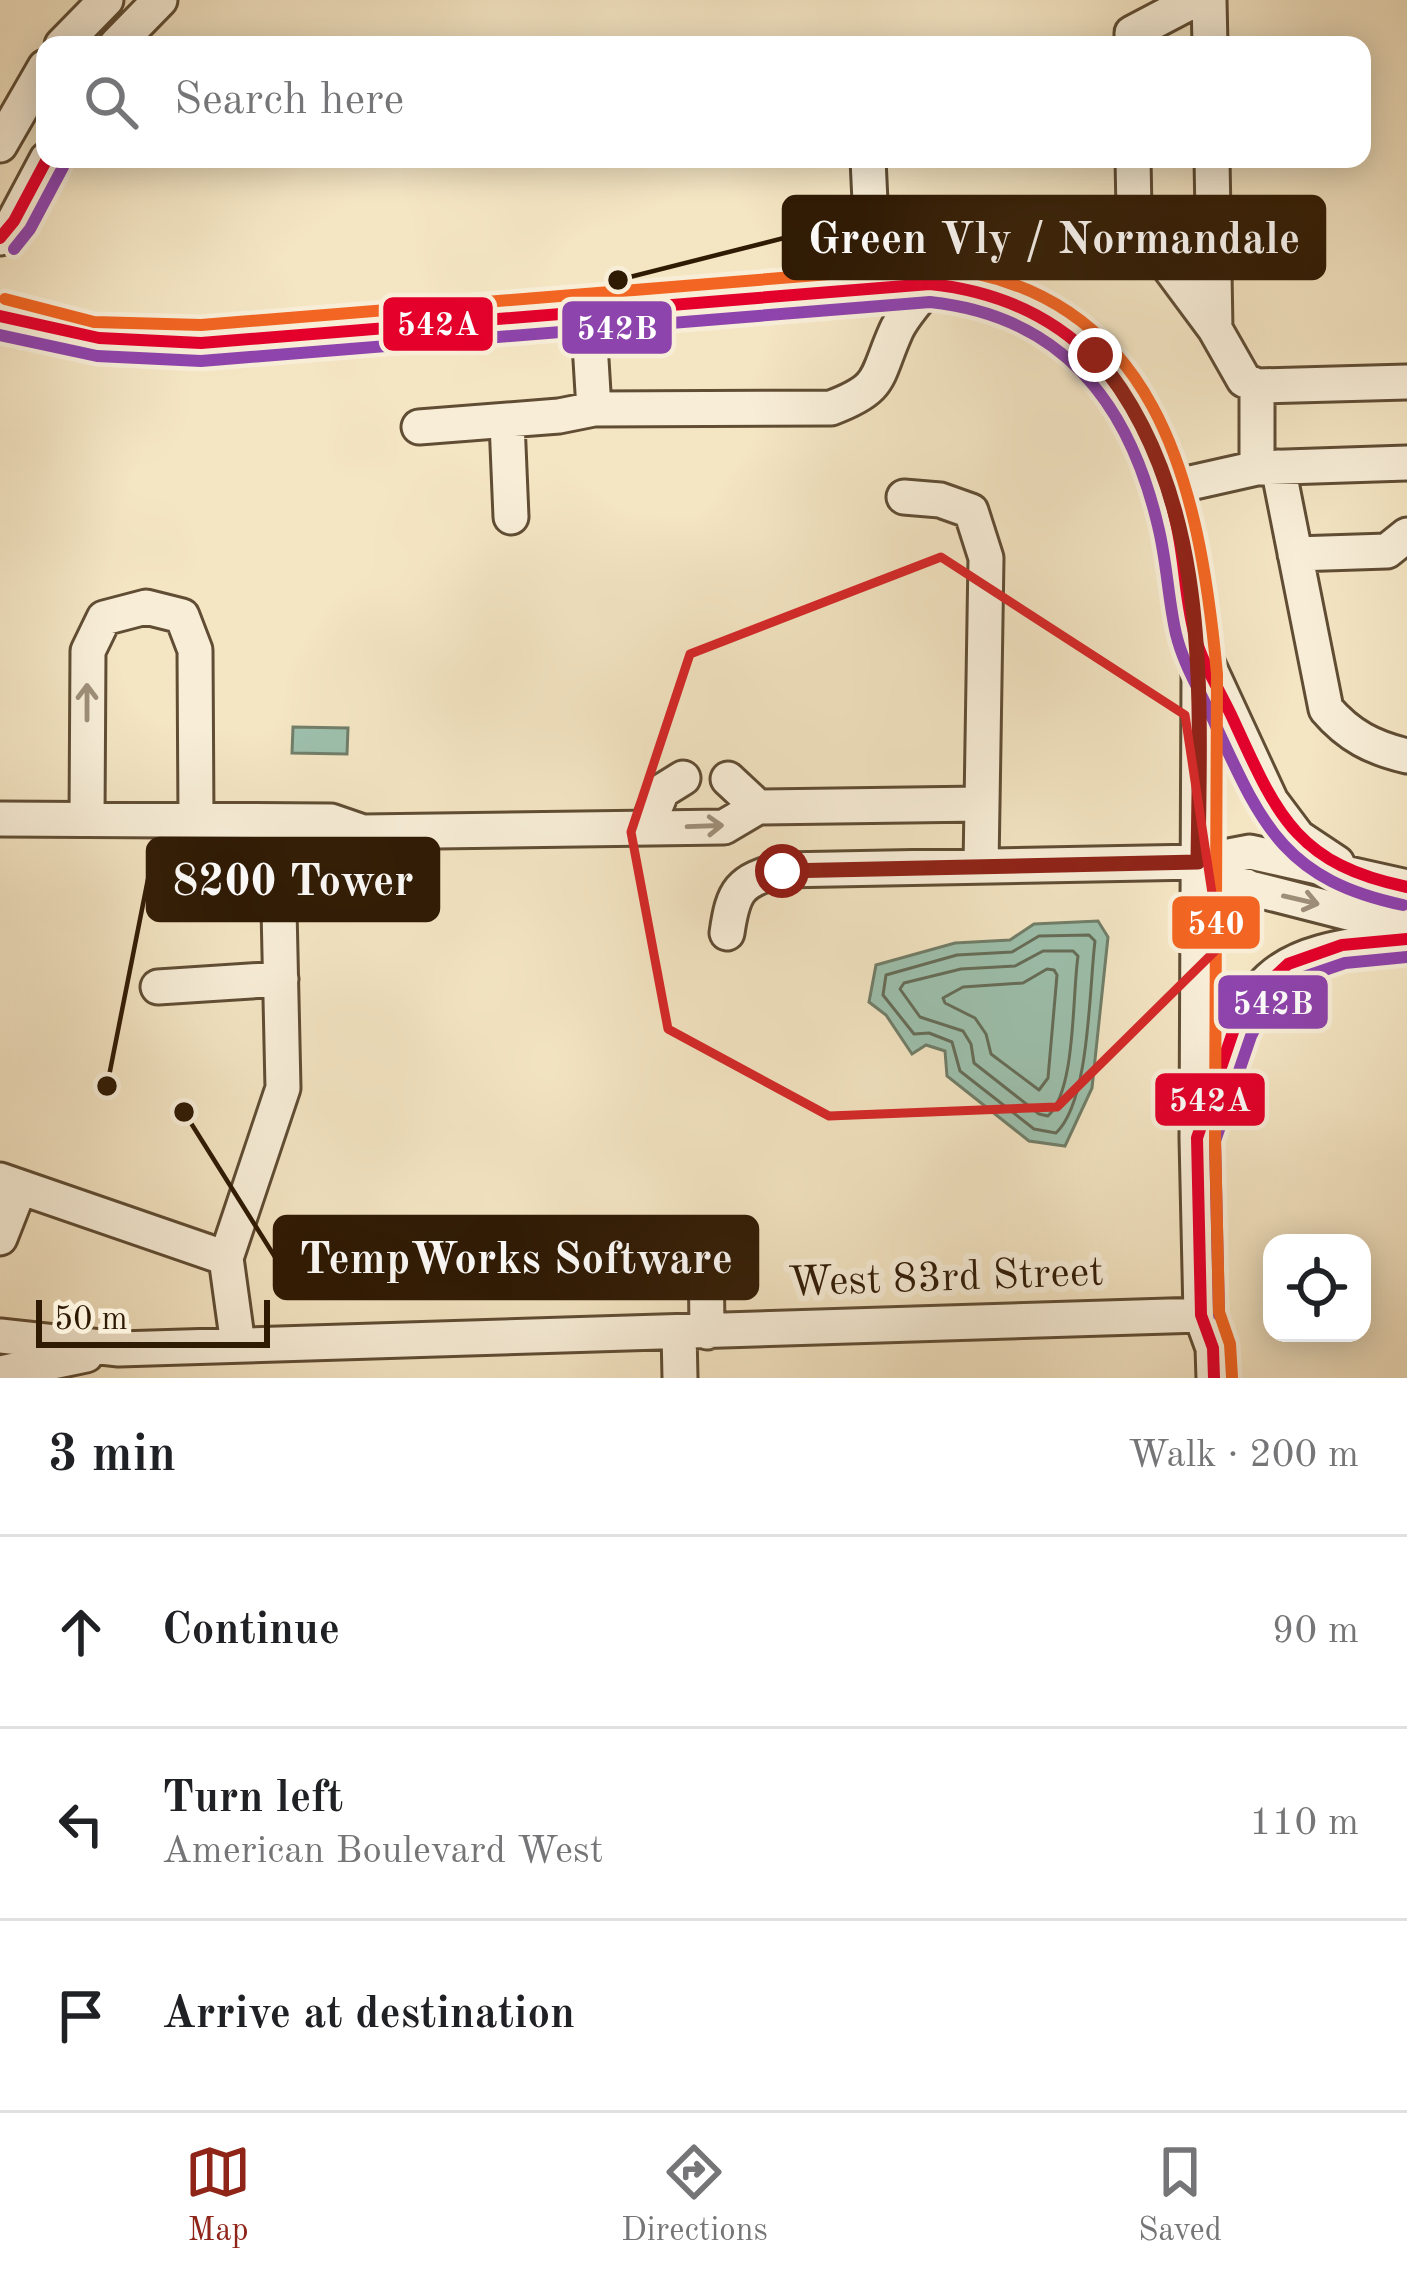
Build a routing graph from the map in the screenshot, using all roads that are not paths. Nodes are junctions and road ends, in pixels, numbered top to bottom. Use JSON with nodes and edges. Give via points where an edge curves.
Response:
{"nodes":[{"id":1,"x":106,"y":0,"type":"edge"},
{"id":2,"x":160,"y":0,"type":"edge"},
{"id":3,"x":1195,"y":0,"type":"edge"},
{"id":4,"x":1209,"y":0,"type":"edge"},
{"id":5,"x":71,"y":36,"type":"edge"},
{"id":6,"x":125,"y":36,"type":"edge"},
{"id":7,"x":1132,"y":36,"type":"edge"},
{"id":8,"x":1210,"y":36,"type":"edge"},
{"id":9,"x":36,"y":83,"type":"edge"},
{"id":10,"x":0,"y":145,"type":"edge"},
{"id":11,"x":42,"y":168,"type":"edge"},
{"id":12,"x":868,"y":168,"type":"edge"},
{"id":13,"x":1133,"y":168,"type":"edge"},
{"id":14,"x":1212,"y":168,"type":"edge"},
{"id":15,"x":0,"y":238,"type":"edge"},
{"id":16,"x":930,"y":284,"type":"junction"},
{"id":17,"x":874,"y":287,"type":"junction"},
{"id":18,"x":588,"y":311,"type":"junction"},
{"id":19,"x":0,"y":316,"type":"edge"},
{"id":20,"x":1216,"y":329,"type":"junction"},
{"id":21,"x":1407,"y":382,"type":"edge"},
{"id":22,"x":1258,"y":386,"type":"junction"},
{"id":23,"x":594,"y":409,"type":"junction"},
{"id":24,"x":507,"y":422,"type":"junction"},
{"id":25,"x":419,"y":428,"type":"dead end"},
{"id":26,"x":1407,"y":464,"type":"edge"},
{"id":27,"x":1268,"y":467,"type":"junction"},
{"id":28,"x":1168,"y":488,"type":"junction"},
{"id":29,"x":904,"y":497,"type":"dead end"},
{"id":30,"x":511,"y":518,"type":"dead end"},
{"id":31,"x":1407,"y":536,"type":"edge"},
{"id":32,"x":1295,"y":554,"type":"junction"},
{"id":33,"x":1196,"y":637,"type":"junction"},
{"id":34,"x":1407,"y":756,"type":"edge"},
{"id":35,"x":683,"y":778,"type":"dead end"},
{"id":36,"x":728,"y":779,"type":"dead end"},
{"id":37,"x":981,"y":804,"type":"junction"},
{"id":38,"x":758,"y":807,"type":"junction"},
{"id":39,"x":0,"y":819,"type":"edge"},
{"id":40,"x":87,"y":819,"type":"junction"},
{"id":41,"x":196,"y":820,"type":"junction"},
{"id":42,"x":646,"y":828,"type":"junction"},
{"id":43,"x":1198,"y":862,"type":"junction"},
{"id":44,"x":981,"y":866,"type":"junction"},
{"id":45,"x":1354,"y":874,"type":"junction"},
{"id":46,"x":1407,"y":886,"type":"edge"},
{"id":47,"x":279,"y":909,"type":"dead end"},
{"id":48,"x":1407,"y":928,"type":"edge"},
{"id":49,"x":727,"y":933,"type":"dead end"},
{"id":50,"x":1407,"y":939,"type":"edge"},
{"id":51,"x":281,"y":979,"type":"junction"},
{"id":52,"x":158,"y":987,"type":"dead end"},
{"id":53,"x":1197,"y":1138,"type":"junction"},
{"id":54,"x":10,"y":1184,"type":"edge"},
{"id":55,"x":0,"y":1238,"type":"edge"},
{"id":56,"x":706,"y":1239,"type":"dead end"},
{"id":57,"x":226,"y":1258,"type":"junction"},
{"id":58,"x":1201,"y":1315,"type":"junction"},
{"id":59,"x":693,"y":1332,"type":"junction"},
{"id":60,"x":0,"y":1336,"type":"edge"},
{"id":61,"x":238,"y":1346,"type":"junction"},
{"id":62,"x":118,"y":1364,"type":"edge"},
{"id":63,"x":0,"y":1373,"type":"edge"},
{"id":64,"x":680,"y":1378,"type":"edge"},
{"id":65,"x":1214,"y":1378,"type":"edge"}],
"edges":[{"from":1,"to":5,"type":"street"},
{"from":2,"to":6,"type":"street"},
{"from":3,"to":7,"type":"street"},
{"from":4,"to":8,"type":"street"},
{"from":9,"to":10,"type":"street"},
{"from":11,"to":15,"type":"street"},
{"from":12,"to":17,"type":"street"},
{"from":13,"to":20,"type":"street","via":[[1139,228]]},
{"from":14,"to":20,"type":"street"},
{"from":16,"to":17,"type":"street"},
{"from":16,"to":23,"type":"street","via":[[896,329],[886,366],[864,396],[848,402]]},
{"from":16,"to":28,"type":"street","via":[[984,291],[1060,324],[1120,384]]},
{"from":17,"to":18,"type":"street"},
{"from":18,"to":19,"type":"street","via":[[143,344],[68,336]]},
{"from":18,"to":23,"type":"street"},
{"from":20,"to":22,"type":"street","via":[[1244,380]]},
{"from":21,"to":22,"type":"street"},
{"from":22,"to":27,"type":"street"},
{"from":23,"to":24,"type":"street"},
{"from":24,"to":25,"type":"street"},
{"from":24,"to":30,"type":"street"},
{"from":26,"to":27,"type":"street"},
{"from":27,"to":28,"type":"street"},
{"from":27,"to":32,"type":"street"},
{"from":28,"to":33,"type":"street"},
{"from":29,"to":37,"type":"street","via":[[971,511],[986,558]]},
{"from":31,"to":32,"type":"street","via":[[1387,551]]},
{"from":32,"to":34,"type":"street","via":[[1326,709],[1344,731]]},
{"from":33,"to":43,"type":"street"},
{"from":33,"to":45,"type":"street","via":[[1270,801],[1298,838]]},
{"from":35,"to":42,"type":"street","via":[[662,791]]},
{"from":36,"to":38,"type":"street"},
{"from":37,"to":38,"type":"street"},
{"from":37,"to":44,"type":"street"},
{"from":42,"to":38,"type":"street","one_way":true,"via":[[724,826]]},
{"from":39,"to":40,"type":"street"},
{"from":40,"to":41,"type":"street"},
{"from":40,"to":41,"type":"street","one_way":true,"via":[[88,651],[104,618],[146,607],[182,616],[195,650]]},
{"from":41,"to":42,"type":"street","via":[[331,821],[363,832]]},
{"from":43,"to":44,"type":"street"},
{"from":43,"to":45,"type":"street","via":[[1250,852]]},
{"from":43,"to":48,"type":"street","one_way":true,"via":[[1250,888]]},
{"from":43,"to":53,"type":"street"},
{"from":44,"to":49,"type":"street","via":[[757,876],[731,901]]},
{"from":45,"to":46,"type":"street"},
{"from":47,"to":51,"type":"street"},
{"from":50,"to":53,"type":"street","via":[[1342,945],[1268,979],[1234,1029]]},
{"from":51,"to":52,"type":"street"},
{"from":51,"to":57,"type":"street","via":[[283,1088]]},
{"from":53,"to":58,"type":"street"},
{"from":54,"to":55,"type":"street"},
{"from":54,"to":57,"type":"street"},
{"from":56,"to":59,"type":"street"},
{"from":57,"to":61,"type":"street"},
{"from":58,"to":59,"type":"street","name":"West 83rd Street"},
{"from":58,"to":65,"type":"street"},
{"from":59,"to":61,"type":"street","name":"West 83rd Street"},
{"from":59,"to":64,"type":"street"},
{"from":60,"to":62,"type":"street","name":"West 83rd Street"},
{"from":61,"to":62,"type":"street","name":"West 83rd Street"},
{"from":62,"to":63,"type":"street","name":"West 83rd Street"}]}
